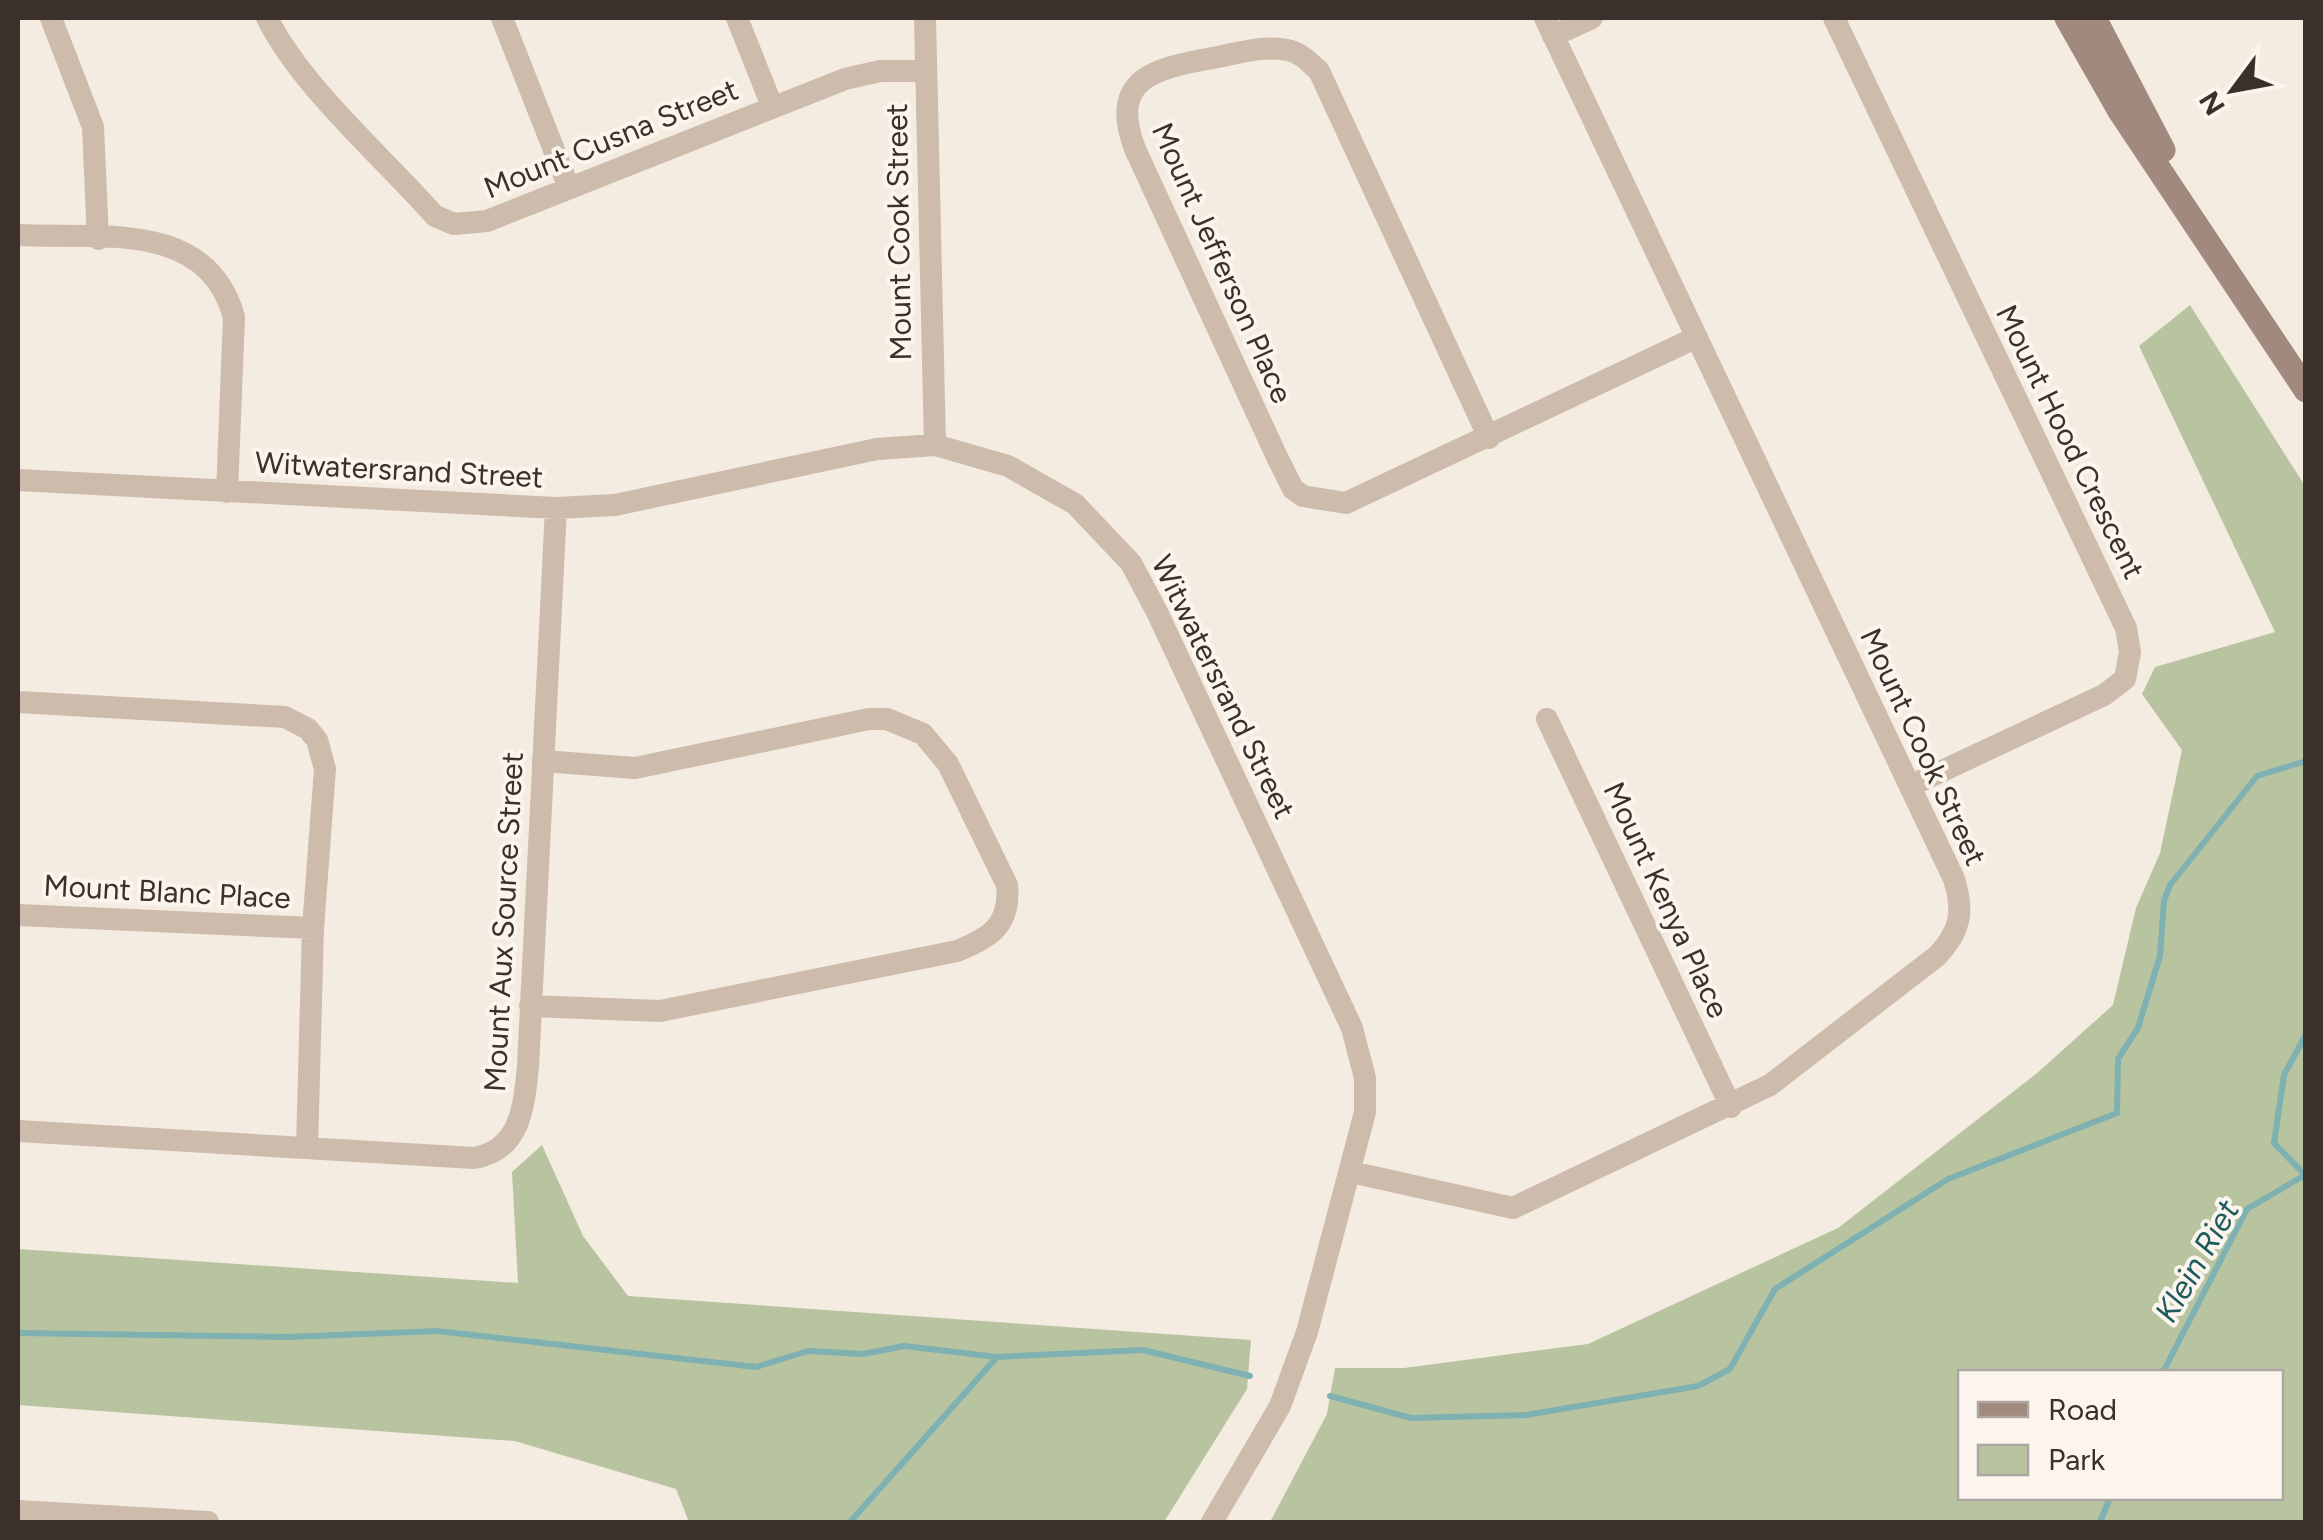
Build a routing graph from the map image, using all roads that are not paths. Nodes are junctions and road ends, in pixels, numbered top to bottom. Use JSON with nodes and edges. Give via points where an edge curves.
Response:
{"nodes":[{"id":1,"x":51,"y":18,"type":"edge"},
{"id":2,"x":267,"y":18,"type":"edge"},
{"id":3,"x":502,"y":18,"type":"edge"},
{"id":4,"x":737,"y":18,"type":"edge"},
{"id":5,"x":926,"y":18,"type":"edge"},
{"id":6,"x":1592,"y":18,"type":"edge"},
{"id":7,"x":1834,"y":18,"type":"edge"},
{"id":8,"x":2067,"y":18,"type":"edge"},
{"id":9,"x":2094,"y":18,"type":"edge"},
{"id":10,"x":1549,"y":27,"type":"edge"},
{"id":11,"x":926,"y":70,"type":"junction"},
{"id":12,"x":772,"y":106,"type":"junction"},
{"id":13,"x":569,"y":188,"type":"junction"},
{"id":14,"x":18,"y":235,"type":"edge"},
{"id":15,"x":98,"y":240,"type":"junction"},
{"id":16,"x":2223,"y":265,"type":"junction"},
{"id":17,"x":1695,"y":338,"type":"junction"},
{"id":18,"x":2306,"y":390,"type":"edge"},
{"id":19,"x":1488,"y":438,"type":"junction"},
{"id":20,"x":935,"y":445,"type":"junction"},
{"id":21,"x":18,"y":480,"type":"edge"},
{"id":22,"x":227,"y":492,"type":"junction"},
{"id":23,"x":556,"y":508,"type":"junction"},
{"id":24,"x":18,"y":702,"type":"edge"},
{"id":25,"x":1547,"y":719,"type":"dead end"},
{"id":26,"x":544,"y":761,"type":"junction"},
{"id":27,"x":1910,"y":786,"type":"junction"},
{"id":28,"x":18,"y":915,"type":"edge"},
{"id":29,"x":313,"y":928,"type":"junction"},
{"id":30,"x":530,"y":1006,"type":"junction"},
{"id":31,"x":1731,"y":1107,"type":"junction"},
{"id":32,"x":18,"y":1131,"type":"edge"},
{"id":33,"x":307,"y":1148,"type":"junction"},
{"id":34,"x":1350,"y":1172,"type":"junction"},
{"id":35,"x":18,"y":1512,"type":"edge"},
{"id":36,"x":208,"y":1522,"type":"edge"},
{"id":37,"x":1212,"y":1522,"type":"edge"}],
"edges":[{"from":1,"to":15,"type":"street","via":[[93,127]]},
{"from":2,"to":13,"type":"street","name":"Mount Cusna Street","via":[[278,40],[435,216],[474,225]]},
{"from":3,"to":13,"type":"street"},
{"from":4,"to":12,"type":"street","name":"Mount Cusna Street"},
{"from":5,"to":11,"type":"street","name":"Mount Cook Street"},
{"from":6,"to":10,"type":"street"},
{"from":7,"to":27,"type":"street","name":"Mount Hood Crescent","via":[[2118,611],[2130,652],[2125,679],[2104,694]]},
{"from":8,"to":16,"type":"main road"},
{"from":9,"to":16,"type":"main road"},
{"from":10,"to":17,"type":"street","name":"Mount Cook Street"},
{"from":11,"to":12,"type":"street","name":"Mount Cusna Street","via":[[845,78]]},
{"from":11,"to":20,"type":"street","name":"Mount Cook Street"},
{"from":12,"to":13,"type":"street","name":"Mount Cusna Street"},
{"from":14,"to":15,"type":"street"},
{"from":15,"to":22,"type":"street","via":[[177,246],[214,272],[227,293],[234,317]]},
{"from":16,"to":18,"type":"main road"},
{"from":17,"to":19,"type":"street","name":"Mount Jefferson Place"},
{"from":17,"to":27,"type":"street","name":"Mount Cook Street"},
{"from":19,"to":19,"type":"street","name":"Mount Jefferson Place","via":[[1346,503],[1313,500],[1292,489],[1127,128],[1130,97],[1144,78],[1164,67],[1264,49],[1293,51],[1319,71]]},
{"from":20,"to":23,"type":"street","name":"Witwatersrand Street","via":[[878,450],[615,504]]},
{"from":20,"to":34,"type":"street","name":"Witwatersrand Street","via":[[1045,483],[1075,504],[1131,563],[1357,1040],[1367,1093]]},
{"from":21,"to":22,"type":"street","name":"Witwatersrand Street"},
{"from":22,"to":23,"type":"street","name":"Witwatersrand Street"},
{"from":23,"to":26,"type":"street","name":"Mount Aux Source Street"},
{"from":24,"to":29,"type":"street","name":"Mount Blanc Place","via":[[284,716],[308,729],[325,768]]},
{"from":25,"to":31,"type":"street","name":"Mount Kenya Place"},
{"from":26,"to":30,"type":"street","name":"Mount Aux Source Street"},
{"from":26,"to":30,"type":"street","via":[[635,768],[869,718],[909,726],[948,764],[1008,902],[998,929],[957,951],[660,1011]]},
{"from":27,"to":31,"type":"street","name":"Mount Cook Street","via":[[1954,879],[1962,914],[1958,928],[1937,956],[1770,1085]]},
{"from":28,"to":29,"type":"street","name":"Mount Blanc Place"},
{"from":29,"to":33,"type":"street","name":"Mount Blanc Place"},
{"from":30,"to":33,"type":"street","name":"Mount Aux Source Street","via":[[525,1102],[516,1132],[494,1152],[446,1157]]},
{"from":31,"to":34,"type":"street","name":"Mount Cook Street","via":[[1513,1208]]},
{"from":32,"to":33,"type":"street","name":"Mount Aux Source Street"},
{"from":34,"to":37,"type":"street","name":"Witwatersrand Street","via":[[1280,1406]]},
{"from":35,"to":36,"type":"street"}]}
